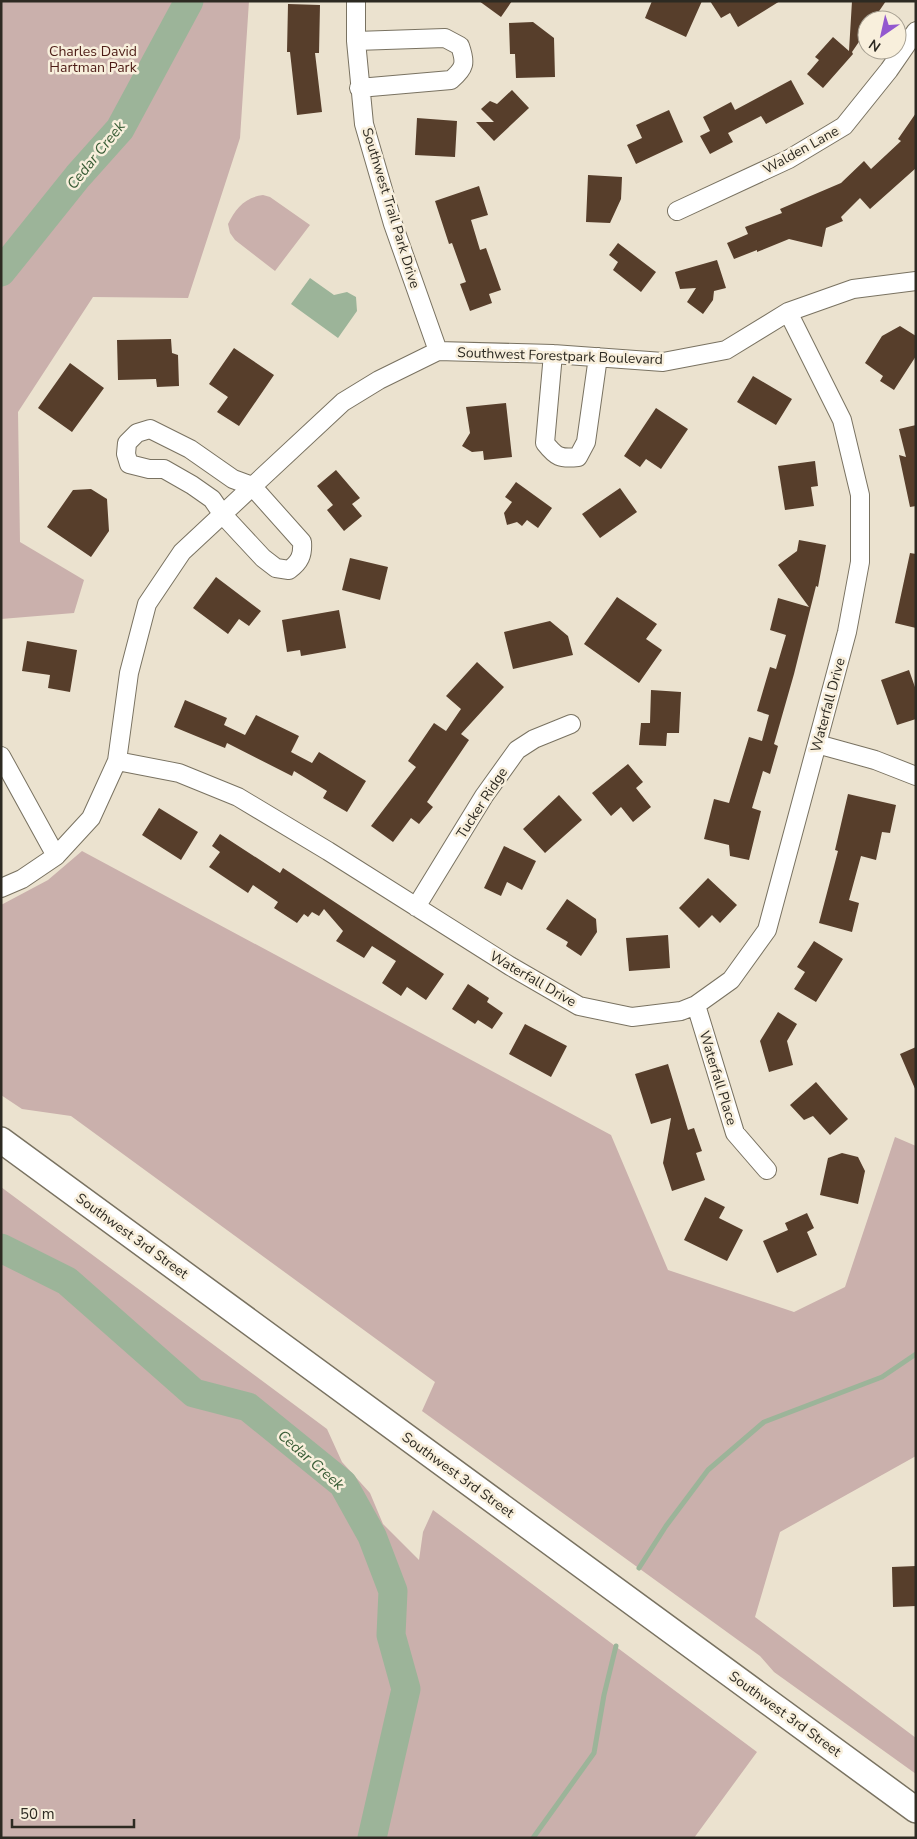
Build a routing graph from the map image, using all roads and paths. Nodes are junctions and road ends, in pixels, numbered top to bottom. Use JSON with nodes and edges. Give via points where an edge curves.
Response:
{"nodes":[{"id":1,"x":356,"y":1,"type":"edge"},
{"id":2,"x":916,"y":31,"type":"edge"},
{"id":3,"x":356,"y":42,"type":"junction"},
{"id":4,"x":359,"y":88,"type":"junction"},
{"id":5,"x":678,"y":211,"type":"dead end"},
{"id":6,"x":916,"y":281,"type":"edge"},
{"id":7,"x":788,"y":312,"type":"junction"},
{"id":8,"x":438,"y":351,"type":"junction"},
{"id":9,"x":553,"y":354,"type":"junction"},
{"id":10,"x":598,"y":357,"type":"junction"},
{"id":11,"x":252,"y":486,"type":"junction"},
{"id":12,"x":223,"y":515,"type":"junction"},
{"id":13,"x":571,"y":724,"type":"dead end"},
{"id":14,"x":817,"y":744,"type":"junction"},
{"id":15,"x":1,"y":756,"type":"edge"},
{"id":16,"x":117,"y":761,"type":"junction"},
{"id":17,"x":916,"y":776,"type":"edge"},
{"id":18,"x":56,"y":856,"type":"junction"},
{"id":19,"x":1,"y":888,"type":"edge"},
{"id":20,"x":416,"y":907,"type":"junction"},
{"id":21,"x":696,"y":1005,"type":"junction"},
{"id":22,"x":1,"y":1140,"type":"edge"},
{"id":23,"x":766,"y":1170,"type":"dead end"},
{"id":24,"x":916,"y":1810,"type":"edge"}],
"edges":[{"from":1,"to":3,"type":"street","name":"Southwest Trail Park Drive"},
{"from":2,"to":5,"type":"street","name":"Walden Lane","via":[[844,126],[789,159]]},
{"from":3,"to":4,"type":"street","name":"Southwest Trail Park Drive"},
{"from":3,"to":4,"type":"street","via":[[445,38],[460,46],[464,59],[461,71],[451,80]]},
{"from":4,"to":8,"type":"street","name":"Southwest Trail Park Drive","via":[[364,124],[393,224]]},
{"from":6,"to":7,"type":"street","name":"Southwest Forestpark Boulevard","via":[[854,289]]},
{"from":7,"to":10,"type":"street","name":"Southwest Forestpark Boulevard","via":[[726,350],[663,362]]},
{"from":7,"to":14,"type":"street","name":"Waterfall Drive","via":[[842,420],[860,495],[860,562],[847,632]]},
{"from":8,"to":9,"type":"street","name":"Southwest Forestpark Boulevard"},
{"from":8,"to":11,"type":"street","name":"Southwest Forestpark Boulevard","via":[[343,402]]},
{"from":9,"to":10,"type":"street","name":"Southwest Forestpark Boulevard"},
{"from":9,"to":10,"type":"street","via":[[545,443],[554,454],[565,458],[578,457],[586,442]]},
{"from":11,"to":12,"type":"street","name":"Southwest Forestpark Boulevard"},
{"from":11,"to":12,"type":"street","via":[[302,542],[303,553],[298,563],[289,570],[276,568]]},
{"from":11,"to":12,"type":"street","via":[[233,479],[190,449],[150,429],[137,433],[127,443],[126,454],[130,464],[164,469],[212,499]]},
{"from":12,"to":16,"type":"street","name":"Southwest Forestpark Boulevard","via":[[182,552],[147,604],[129,673]]},
{"from":13,"to":20,"type":"street","name":"Tucker Ridge","via":[[534,739],[517,750],[484,796]]},
{"from":14,"to":17,"type":"street","via":[[875,760]]},
{"from":14,"to":21,"type":"street","name":"Waterfall Drive","via":[[767,930],[731,980]]},
{"from":15,"to":18,"type":"street"},
{"from":16,"to":18,"type":"street","via":[[91,818]]},
{"from":16,"to":20,"type":"street","name":"Waterfall Drive","via":[[179,773],[238,797]]},
{"from":18,"to":19,"type":"street","via":[[22,879]]},
{"from":20,"to":21,"type":"street","name":"Waterfall Drive","via":[[580,1006],[632,1017]]},
{"from":21,"to":23,"type":"street","name":"Waterfall Place","via":[[735,1133]]},
{"from":22,"to":24,"type":"main road","name":"Southwest 3rd Street"}]}
